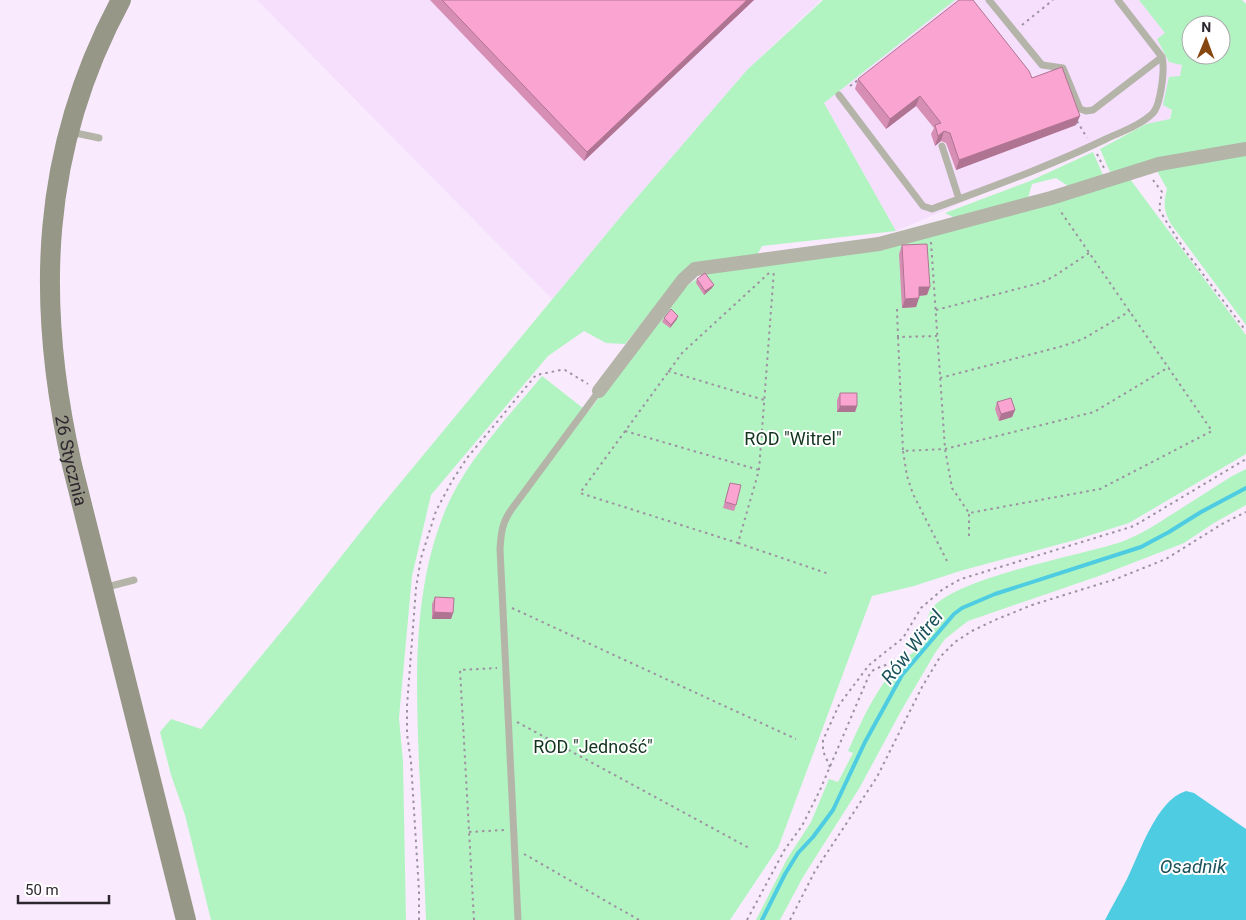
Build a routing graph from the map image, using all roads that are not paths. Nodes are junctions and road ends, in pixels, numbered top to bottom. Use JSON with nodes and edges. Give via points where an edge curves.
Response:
{"nodes":[{"id":1,"x":121,"y":0,"type":"edge"},
{"id":2,"x":989,"y":0,"type":"edge"},
{"id":3,"x":1118,"y":0,"type":"edge"},
{"id":4,"x":1162,"y":57,"type":"junction"},
{"id":5,"x":839,"y":94,"type":"dead end"},
{"id":6,"x":68,"y":131,"type":"junction"},
{"id":7,"x":99,"y":138,"type":"dead end"},
{"id":8,"x":942,"y":146,"type":"dead end"},
{"id":9,"x":1246,"y":149,"type":"edge"},
{"id":10,"x":959,"y":199,"type":"junction"},
{"id":11,"x":599,"y":391,"type":"joint"},
{"id":12,"x":134,"y":580,"type":"dead end"},
{"id":13,"x":103,"y":588,"type":"junction"},
{"id":14,"x":186,"y":920,"type":"edge"},
{"id":15,"x":518,"y":920,"type":"edge"}],
"edges":[{"from":1,"to":6,"type":"street","name":"26 Stycznia","via":[[89,69]]},
{"from":2,"to":4,"type":"lane","via":[[1042,64],[1063,68],[1080,109],[1086,111],[1093,110]]},
{"from":3,"to":4,"type":"lane"},
{"from":4,"to":10,"type":"lane","via":[[1163,75],[1155,110],[1142,120],[1035,171]]},
{"from":5,"to":10,"type":"lane","via":[[923,206],[932,209]]},
{"from":6,"to":7,"type":"lane"},
{"from":6,"to":13,"type":"street","name":"26 Stycznia","via":[[52,231],[51,334],[68,444]]},
{"from":8,"to":10,"type":"lane"},
{"from":9,"to":11,"type":"street","via":[[1159,164],[1051,198],[853,248],[695,269],[683,280]]},
{"from":11,"to":15,"type":"lane","via":[[504,520],[501,532]]},
{"from":12,"to":13,"type":"lane"},
{"from":13,"to":14,"type":"street","name":"26 Stycznia"}]}
